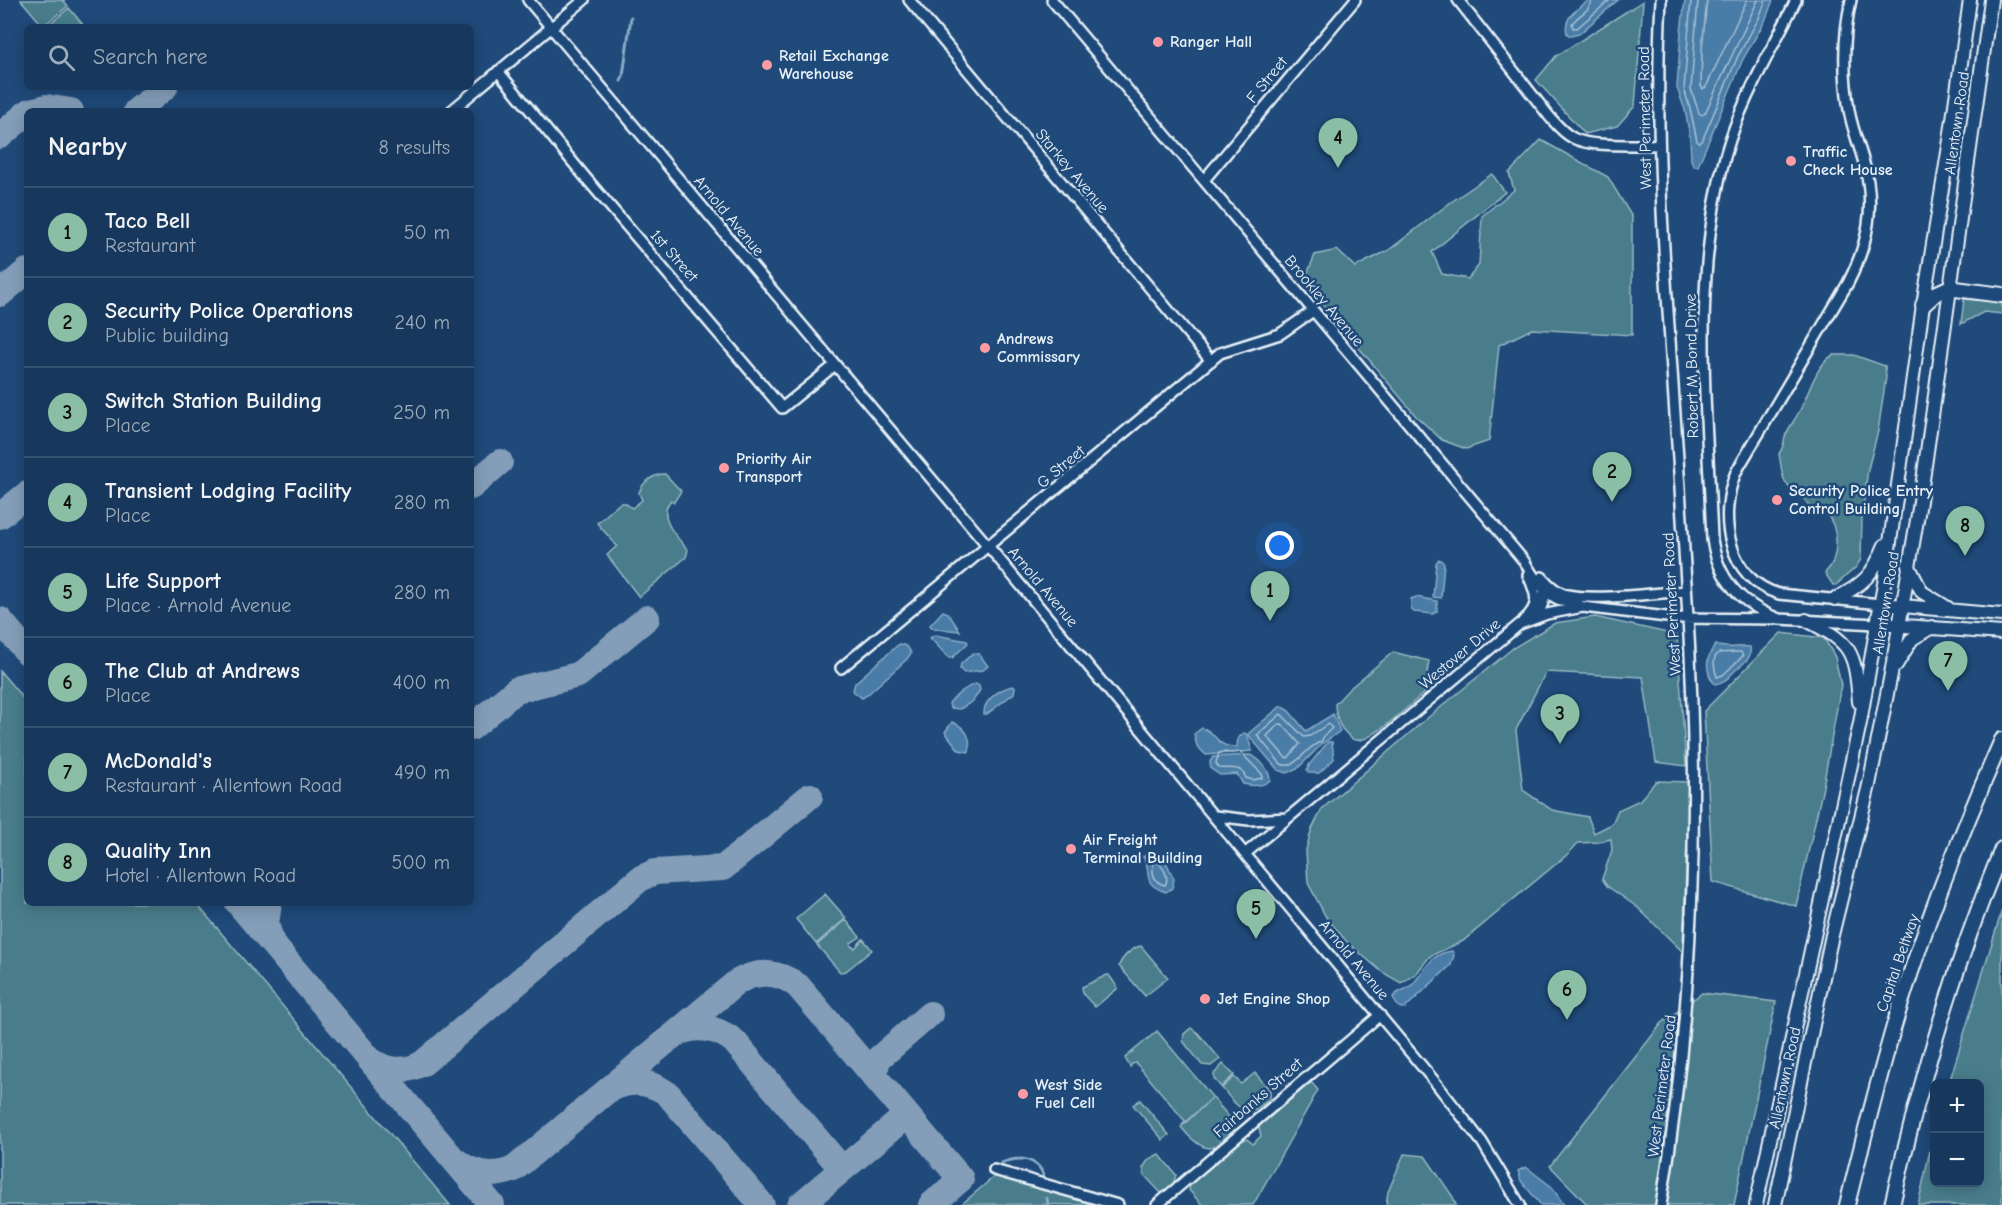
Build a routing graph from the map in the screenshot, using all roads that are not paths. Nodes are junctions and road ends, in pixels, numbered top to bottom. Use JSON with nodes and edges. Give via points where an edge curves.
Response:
{"nodes":[{"id":1,"x":528,"y":0,"type":"edge"},
{"id":2,"x":585,"y":0,"type":"edge"},
{"id":3,"x":909,"y":0,"type":"edge"},
{"id":4,"x":1053,"y":0,"type":"edge"},
{"id":5,"x":1355,"y":0,"type":"edge"},
{"id":6,"x":1458,"y":0,"type":"edge"},
{"id":7,"x":1661,"y":0,"type":"edge"},
{"id":8,"x":1796,"y":0,"type":"edge"},
{"id":9,"x":1851,"y":0,"type":"edge"},
{"id":10,"x":1970,"y":0,"type":"edge"},
{"id":11,"x":1992,"y":0,"type":"edge"},
{"id":12,"x":551,"y":27,"type":"junction"},
{"id":13,"x":498,"y":71,"type":"junction"},
{"id":14,"x":455,"y":108,"type":"edge"},
{"id":15,"x":1659,"y":145,"type":"junction"},
{"id":16,"x":1204,"y":180,"type":"junction"},
{"id":17,"x":1951,"y":287,"type":"junction"},
{"id":18,"x":2002,"y":295,"type":"edge"},
{"id":19,"x":1923,"y":305,"type":"junction"},
{"id":20,"x":1313,"y":310,"type":"junction"},
{"id":21,"x":1211,"y":361,"type":"junction"},
{"id":22,"x":835,"y":365,"type":"junction"},
{"id":23,"x":1892,"y":527,"type":"junction"},
{"id":24,"x":989,"y":546,"type":"junction"},
{"id":25,"x":1524,"y":561,"type":"junction"},
{"id":26,"x":1908,"y":565,"type":"junction"},
{"id":27,"x":1543,"y":578,"type":"junction"},
{"id":28,"x":1545,"y":590,"type":"junction"},
{"id":29,"x":1686,"y":591,"type":"junction"},
{"id":30,"x":1835,"y":599,"type":"junction"},
{"id":31,"x":1881,"y":604,"type":"junction"},
{"id":32,"x":1583,"y":607,"type":"junction"},
{"id":33,"x":1902,"y":607,"type":"junction"},
{"id":34,"x":1954,"y":611,"type":"junction"},
{"id":35,"x":2002,"y":615,"type":"edge"},
{"id":36,"x":1537,"y":618,"type":"junction"},
{"id":37,"x":1688,"y":619,"type":"junction"},
{"id":38,"x":1779,"y":619,"type":"junction"},
{"id":39,"x":1806,"y":620,"type":"junction"},
{"id":40,"x":1520,"y":624,"type":"junction"},
{"id":41,"x":1878,"y":624,"type":"junction"},
{"id":42,"x":1898,"y":625,"type":"junction"},
{"id":43,"x":1933,"y":627,"type":"junction"},
{"id":44,"x":2002,"y":633,"type":"edge"},
{"id":45,"x":841,"y":668,"type":"dead end"},
{"id":46,"x":1891,"y":674,"type":"junction"},
{"id":47,"x":1860,"y":723,"type":"junction"},
{"id":48,"x":2002,"y":740,"type":"edge"},
{"id":49,"x":1215,"y":816,"type":"junction"},
{"id":50,"x":1288,"y":818,"type":"junction"},
{"id":51,"x":2002,"y":849,"type":"edge"},
{"id":52,"x":1246,"y":853,"type":"junction"},
{"id":53,"x":1815,"y":932,"type":"junction"},
{"id":54,"x":1832,"y":935,"type":"junction"},
{"id":55,"x":1380,"y":1015,"type":"junction"},
{"id":56,"x":994,"y":1170,"type":"dead end"},
{"id":57,"x":1118,"y":1205,"type":"edge"},
{"id":58,"x":1157,"y":1205,"type":"edge"},
{"id":59,"x":1520,"y":1205,"type":"edge"},
{"id":60,"x":1661,"y":1205,"type":"edge"},
{"id":61,"x":1756,"y":1205,"type":"edge"},
{"id":62,"x":1775,"y":1205,"type":"edge"},
{"id":63,"x":1847,"y":1205,"type":"edge"},
{"id":64,"x":1892,"y":1205,"type":"edge"}],
"edges":[{"from":1,"to":12,"type":"street","name":"Arnold Avenue"},
{"from":2,"to":12,"type":"street"},
{"from":3,"to":21,"type":"street","name":"Starkey Avenue"},
{"from":4,"to":16,"type":"street","name":"Brookley Avenue"},
{"from":5,"to":16,"type":"street","name":"F Street"},
{"from":6,"to":15,"type":"street","via":[[1568,135],[1593,143]]},
{"from":7,"to":15,"type":"street","name":"West Perimeter Road"},
{"from":8,"to":38,"type":"street","name":"Robert M Bond Drive","via":[[1745,104],[1726,153],[1711,230],[1704,336],[1716,560],[1734,590],[1756,608]]},
{"from":9,"to":30,"type":"street","via":[[1845,81],[1869,187],[1867,238],[1848,283],[1736,472],[1728,499],[1731,546],[1740,567],[1756,584],[1779,594]]},
{"from":10,"to":19,"type":"main road","name":"Allentown Road"},
{"from":11,"to":17,"type":"main road","name":"Allentown Road"},
{"from":12,"to":13,"type":"street"},
{"from":12,"to":22,"type":"street","name":"Arnold Avenue"},
{"from":13,"to":14,"type":"street"},
{"from":13,"to":22,"type":"street","name":"1st Street","via":[[782,408]]},
{"from":15,"to":29,"type":"street","name":"West Perimeter Road"},
{"from":16,"to":20,"type":"street","name":"Brookley Avenue"},
{"from":17,"to":18,"type":"highway"},
{"from":17,"to":19,"type":"highway"},
{"from":17,"to":26,"type":"main road","name":"Allentown Road"},
{"from":19,"to":23,"type":"main road","name":"Allentown Road"},
{"from":20,"to":21,"type":"street","name":"G Street","via":[[1280,334],[1229,349]]},
{"from":20,"to":25,"type":"street","name":"Brookley Avenue"},
{"from":21,"to":24,"type":"street","name":"G Street"},
{"from":22,"to":24,"type":"street","name":"Arnold Avenue"},
{"from":23,"to":30,"type":"main road","via":[[1869,576]]},
{"from":23,"to":31,"type":"main road","name":"Allentown Road"},
{"from":24,"to":45,"type":"street","name":"G Street"},
{"from":24,"to":49,"type":"street","name":"Arnold Avenue"},
{"from":25,"to":27,"type":"street"},
{"from":25,"to":28,"type":"street","name":"Brookley Avenue"},
{"from":25,"to":40,"type":"street","via":[[1536,600],[1531,614]]},
{"from":26,"to":33,"type":"main road","name":"Allentown Road"},
{"from":26,"to":34,"type":"main road","via":[[1922,592]]},
{"from":27,"to":28,"type":"street"},
{"from":27,"to":29,"type":"street","via":[[1553,588],[1577,596]]},
{"from":28,"to":32,"type":"street","name":"Brookley Avenue","via":[[1560,600]]},
{"from":28,"to":36,"type":"street"},
{"from":29,"to":37,"type":"street","name":"West Perimeter Road"},
{"from":30,"to":31,"type":"street"},
{"from":31,"to":33,"type":"main road"},
{"from":31,"to":41,"type":"main road","name":"Allentown Road"},
{"from":32,"to":36,"type":"street","name":"Westover Drive"},
{"from":32,"to":37,"type":"street","name":"Westover Drive"},
{"from":33,"to":34,"type":"main road"},
{"from":33,"to":42,"type":"main road","name":"Allentown Road"},
{"from":34,"to":35,"type":"main road"},
{"from":36,"to":40,"type":"street","name":"Westover Drive"},
{"from":37,"to":38,"type":"street","name":"Westover Drive"},
{"from":37,"to":60,"type":"street","name":"West Perimeter Road","via":[[1695,774],[1692,929],[1679,1089]]},
{"from":38,"to":39,"type":"street","name":"Robert M Bond Drive"},
{"from":39,"to":41,"type":"street","name":"Robert M Bond Drive"},
{"from":39,"to":47,"type":"main road","via":[[1838,638],[1851,654],[1857,676]]},
{"from":40,"to":50,"type":"street","name":"Westover Drive"},
{"from":41,"to":42,"type":"main road"},
{"from":41,"to":47,"type":"main road","name":"Allentown Road"},
{"from":42,"to":43,"type":"main road"},
{"from":42,"to":46,"type":"main road","name":"Allentown Road"},
{"from":43,"to":44,"type":"main road"},
{"from":43,"to":46,"type":"main road","via":[[1909,643]]},
{"from":46,"to":54,"type":"main road","name":"Allentown Road","via":[[1869,785]]},
{"from":47,"to":53,"type":"main road","name":"Allentown Road"},
{"from":48,"to":63,"type":"highway","name":"Capital Beltway","via":[[1952,858],[1902,1002]]},
{"from":49,"to":50,"type":"street","via":[[1249,820]]},
{"from":49,"to":52,"type":"street","name":"Arnold Avenue"},
{"from":50,"to":52,"type":"street","name":"Westover Drive"},
{"from":51,"to":64,"type":"highway","via":[[1941,1020]]},
{"from":52,"to":55,"type":"street","name":"Arnold Avenue"},
{"from":53,"to":54,"type":"main road"},
{"from":53,"to":61,"type":"main road","name":"Allentown Road"},
{"from":54,"to":62,"type":"main road","name":"Allentown Road"},
{"from":55,"to":58,"type":"street","name":"Fairbanks Street"},
{"from":55,"to":59,"type":"street","name":"Arnold Avenue","via":[[1466,1121]]},
{"from":56,"to":57,"type":"street"}]}
